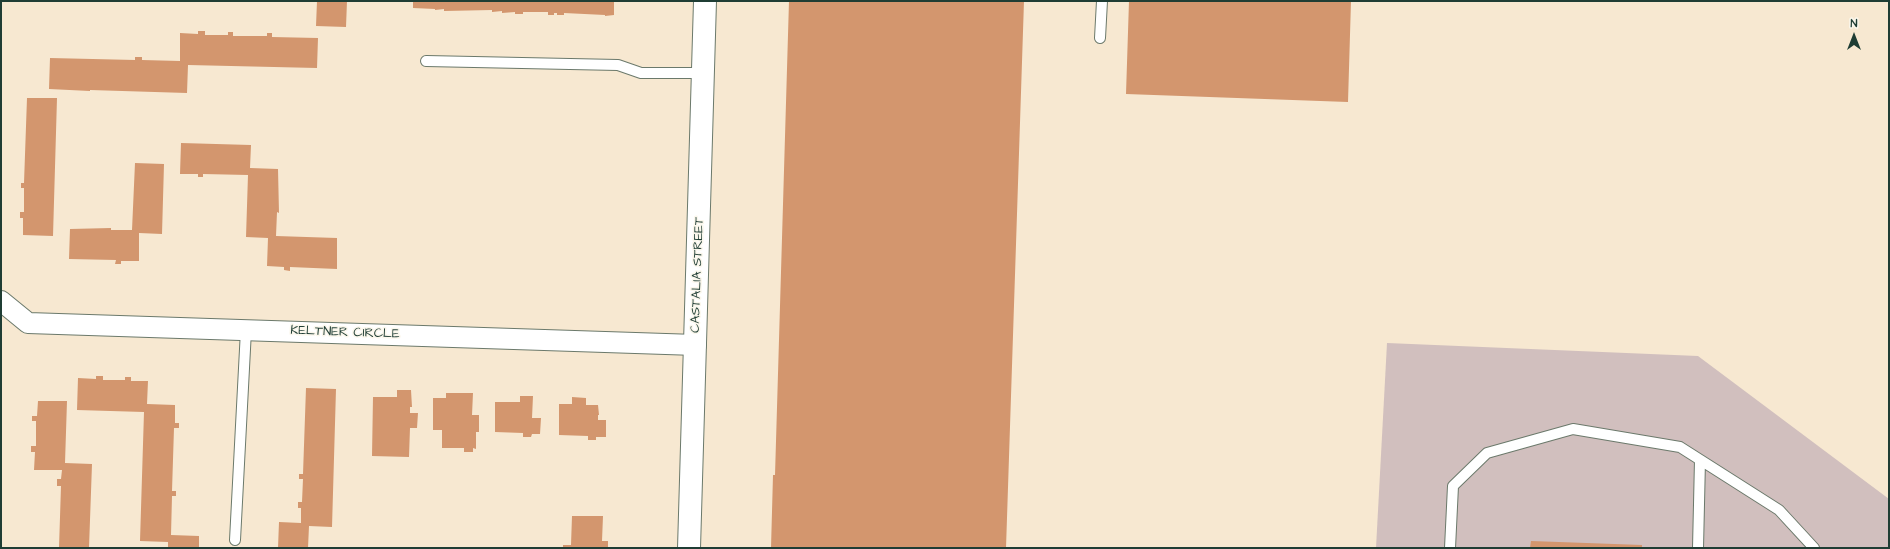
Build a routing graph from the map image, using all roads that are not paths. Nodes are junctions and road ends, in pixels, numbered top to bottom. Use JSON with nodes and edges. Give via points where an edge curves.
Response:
{"nodes":[{"id":1,"x":705,"y":1,"type":"edge"},
{"id":2,"x":1102,"y":1,"type":"edge"},
{"id":3,"x":1100,"y":38,"type":"dead end"},
{"id":4,"x":426,"y":61,"type":"dead end"},
{"id":5,"x":703,"y":74,"type":"junction"},
{"id":6,"x":3,"y":308,"type":"edge"},
{"id":7,"x":246,"y":330,"type":"junction"},
{"id":8,"x":696,"y":345,"type":"junction"},
{"id":9,"x":1700,"y":460,"type":"junction"},
{"id":10,"x":235,"y":540,"type":"dead end"},
{"id":11,"x":689,"y":548,"type":"edge"},
{"id":12,"x":1450,"y":548,"type":"edge"},
{"id":13,"x":1698,"y":548,"type":"edge"},
{"id":14,"x":1814,"y":548,"type":"edge"}],
"edges":[{"from":1,"to":5,"type":"street","name":"CASTALIA STREET"},
{"from":2,"to":3,"type":"lane"},
{"from":4,"to":5,"type":"lane","via":[[618,65],[641,73]]},
{"from":5,"to":8,"type":"street","name":"CASTALIA STREET"},
{"from":6,"to":7,"type":"street","name":"KELTNER CIRCLE","via":[[28,322]]},
{"from":7,"to":8,"type":"street","name":"KELTNER CIRCLE"},
{"from":7,"to":10,"type":"lane"},
{"from":8,"to":11,"type":"street","name":"CASTALIA STREET"},
{"from":9,"to":12,"type":"lane","via":[[1680,447],[1573,429],[1487,453],[1453,486]]},
{"from":9,"to":13,"type":"lane"},
{"from":9,"to":14,"type":"lane","via":[[1779,510]]}]}
